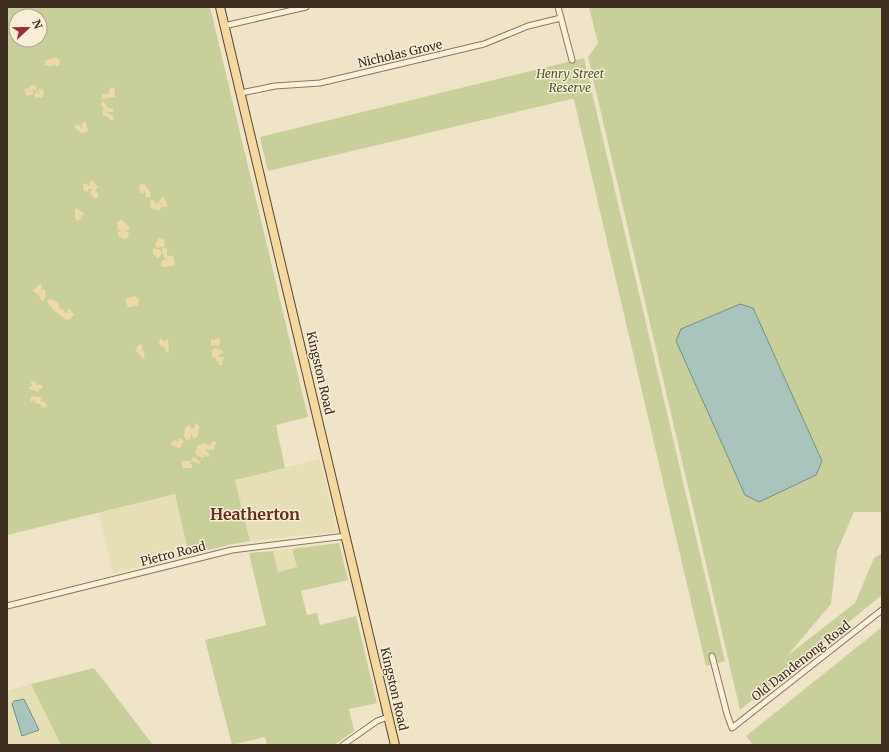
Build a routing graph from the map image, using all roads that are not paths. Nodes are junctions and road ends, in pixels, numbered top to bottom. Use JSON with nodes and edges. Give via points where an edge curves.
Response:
{"nodes":[{"id":1,"x":220,"y":7,"type":"edge"},
{"id":2,"x":306,"y":7,"type":"edge"},
{"id":3,"x":558,"y":7,"type":"edge"},
{"id":4,"x":561,"y":18,"type":"junction"},
{"id":5,"x":224,"y":26,"type":"junction"},
{"id":6,"x":572,"y":60,"type":"dead end"},
{"id":7,"x":241,"y":93,"type":"junction"},
{"id":8,"x":346,"y":536,"type":"junction"},
{"id":9,"x":7,"y":606,"type":"edge"},
{"id":10,"x":882,"y":610,"type":"edge"},
{"id":11,"x":712,"y":656,"type":"dead end"},
{"id":12,"x":388,"y":717,"type":"junction"},
{"id":13,"x":343,"y":745,"type":"edge"},
{"id":14,"x":394,"y":745,"type":"edge"}],
"edges":[{"from":1,"to":5,"type":"main road","name":"Kingston Road"},
{"from":2,"to":5,"type":"street"},
{"from":3,"to":4,"type":"street"},
{"from":4,"to":6,"type":"street"},
{"from":4,"to":7,"type":"street","name":"Nicholas Grove","via":[[528,26],[484,44],[320,83],[275,86]]},
{"from":5,"to":7,"type":"main road","name":"Kingston Road"},
{"from":7,"to":8,"type":"main road","name":"Kingston Road"},
{"from":8,"to":9,"type":"street","name":"Pietro Road","via":[[232,550]]},
{"from":8,"to":12,"type":"main road","name":"Kingston Road"},
{"from":10,"to":11,"type":"street","name":"Old Dandenong Road","via":[[732,728]]},
{"from":12,"to":13,"type":"street","via":[[377,721]]},
{"from":12,"to":14,"type":"main road","name":"Kingston Road"}]}
